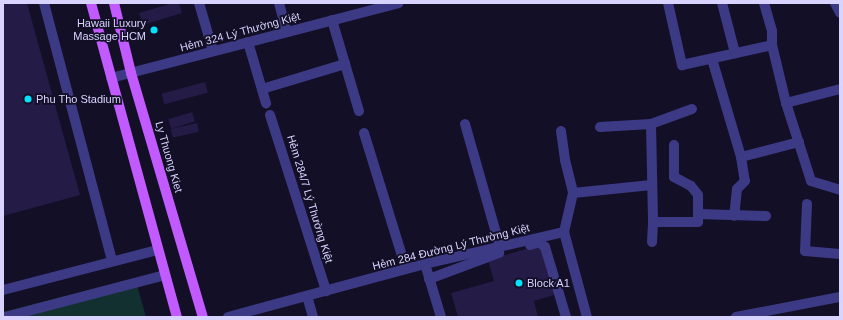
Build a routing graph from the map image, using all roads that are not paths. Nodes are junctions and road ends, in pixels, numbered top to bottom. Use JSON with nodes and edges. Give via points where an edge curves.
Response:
{"nodes":[{"id":1,"x":44,"y":3,"type":"edge"},
{"id":2,"x":91,"y":3,"type":"edge"},
{"id":3,"x":114,"y":3,"type":"edge"},
{"id":4,"x":199,"y":3,"type":"edge"},
{"id":5,"x":279,"y":3,"type":"edge"},
{"id":6,"x":398,"y":3,"type":"edge"},
{"id":7,"x":668,"y":3,"type":"edge"},
{"id":8,"x":722,"y":3,"type":"edge"},
{"id":9,"x":764,"y":3,"type":"edge"},
{"id":10,"x":835,"y":3,"type":"edge"},
{"id":11,"x":360,"y":8,"type":"edge"},
{"id":12,"x":840,"y":13,"type":"edge"},
{"id":13,"x":332,"y":20,"type":"junction"},
{"id":14,"x":287,"y":32,"type":"junction"},
{"id":15,"x":248,"y":42,"type":"junction"},
{"id":16,"x":772,"y":45,"type":"junction"},
{"id":17,"x":212,"y":51,"type":"junction"},
{"id":18,"x":735,"y":53,"type":"junction"},
{"id":19,"x":712,"y":58,"type":"junction"},
{"id":20,"x":345,"y":64,"type":"junction"},
{"id":21,"x":131,"y":73,"type":"junction"},
{"id":22,"x":111,"y":78,"type":"junction"},
{"id":23,"x":262,"y":89,"type":"junction"},
{"id":24,"x":840,"y":89,"type":"edge"},
{"id":25,"x":266,"y":102,"type":"dead end"},
{"id":26,"x":786,"y":102,"type":"junction"},
{"id":27,"x":692,"y":109,"type":"dead end"},
{"id":28,"x":359,"y":111,"type":"dead end"},
{"id":29,"x":270,"y":115,"type":"dead end"},
{"id":30,"x":465,"y":124,"type":"dead end"},
{"id":31,"x":651,"y":124,"type":"junction"},
{"id":32,"x":600,"y":127,"type":"dead end"},
{"id":33,"x":561,"y":131,"type":"dead end"},
{"id":34,"x":364,"y":133,"type":"dead end"},
{"id":35,"x":799,"y":142,"type":"junction"},
{"id":36,"x":674,"y":145,"type":"dead end"},
{"id":37,"x":741,"y":157,"type":"junction"},
{"id":38,"x":652,"y":185,"type":"junction"},
{"id":39,"x":840,"y":190,"type":"edge"},
{"id":40,"x":573,"y":193,"type":"junction"},
{"id":41,"x":807,"y":204,"type":"dead end"},
{"id":42,"x":698,"y":214,"type":"junction"},
{"id":43,"x":734,"y":216,"type":"junction"},
{"id":44,"x":766,"y":216,"type":"dead end"},
{"id":45,"x":652,"y":222,"type":"junction"},
{"id":46,"x":564,"y":232,"type":"junction"},
{"id":47,"x":652,"y":242,"type":"dead end"},
{"id":48,"x":500,"y":247,"type":"junction"},
{"id":49,"x":158,"y":250,"type":"junction"},
{"id":50,"x":840,"y":254,"type":"edge"},
{"id":51,"x":112,"y":262,"type":"junction"},
{"id":52,"x":425,"y":264,"type":"junction"},
{"id":53,"x":406,"y":269,"type":"junction"},
{"id":54,"x":165,"y":275,"type":"junction"},
{"id":55,"x":429,"y":279,"type":"junction"},
{"id":56,"x":3,"y":290,"type":"edge"},
{"id":57,"x":326,"y":291,"type":"junction"},
{"id":58,"x":307,"y":296,"type":"junction"},
{"id":59,"x":840,"y":297,"type":"edge"},
{"id":60,"x":743,"y":316,"type":"edge"},
{"id":61,"x":5,"y":317,"type":"edge"},
{"id":62,"x":177,"y":317,"type":"edge"},
{"id":63,"x":203,"y":317,"type":"edge"},
{"id":64,"x":228,"y":317,"type":"edge"},
{"id":65,"x":313,"y":317,"type":"edge"},
{"id":66,"x":441,"y":317,"type":"edge"},
{"id":67,"x":566,"y":317,"type":"edge"},
{"id":68,"x":587,"y":317,"type":"edge"}],
"edges":[{"from":1,"to":51,"type":"street"},
{"from":2,"to":22,"type":"main road"},
{"from":3,"to":21,"type":"main road","name":"Ly Thuong Kiet"},
{"from":4,"to":17,"type":"street"},
{"from":5,"to":14,"type":"street"},
{"from":6,"to":11,"type":"street","name":"Hẻm 324 Lý Thường Kiệt"},
{"from":7,"to":19,"type":"street","via":[[682,65]]},
{"from":8,"to":18,"type":"street"},
{"from":9,"to":16,"type":"street","via":[[772,31]]},
{"from":10,"to":12,"type":"street"},
{"from":11,"to":13,"type":"street","name":"Hẻm 324 Lý Thường Kiệt"},
{"from":13,"to":14,"type":"street","name":"Hẻm 324 Lý Thường Kiệt"},
{"from":13,"to":20,"type":"street"},
{"from":14,"to":15,"type":"street","name":"Hẻm 324 Lý Thường Kiệt"},
{"from":15,"to":17,"type":"street","name":"Hẻm 324 Lý Thường Kiệt"},
{"from":15,"to":23,"type":"street"},
{"from":16,"to":18,"type":"street"},
{"from":16,"to":26,"type":"street"},
{"from":17,"to":21,"type":"street","name":"Hẻm 324 Lý Thường Kiệt"},
{"from":18,"to":19,"type":"street"},
{"from":19,"to":37,"type":"street"},
{"from":20,"to":23,"type":"street"},
{"from":20,"to":28,"type":"street"},
{"from":21,"to":22,"type":"street","name":"Hẻm 324 Lý Thường Kiệt"},
{"from":21,"to":63,"type":"main road","name":"Ly Thuong Kiet"},
{"from":22,"to":49,"type":"main road"},
{"from":23,"to":25,"type":"street"},
{"from":24,"to":26,"type":"street"},
{"from":26,"to":35,"type":"street"},
{"from":27,"to":31,"type":"street"},
{"from":29,"to":57,"type":"street","name":"Hẻm 284/7 Lý Thường Kiệt"},
{"from":30,"to":48,"type":"street"},
{"from":31,"to":32,"type":"street"},
{"from":31,"to":38,"type":"street"},
{"from":33,"to":40,"type":"street"},
{"from":34,"to":53,"type":"street"},
{"from":35,"to":37,"type":"street"},
{"from":35,"to":39,"type":"street","via":[[811,181]]},
{"from":36,"to":42,"type":"street","via":[[674,177],[690,186],[698,195]]},
{"from":37,"to":43,"type":"street","via":[[745,181],[737,188]]},
{"from":38,"to":40,"type":"street"},
{"from":38,"to":45,"type":"street"},
{"from":40,"to":46,"type":"street"},
{"from":41,"to":50,"type":"street","via":[[805,251]]},
{"from":42,"to":43,"type":"street"},
{"from":42,"to":45,"type":"street","via":[[698,222]]},
{"from":43,"to":44,"type":"street"},
{"from":45,"to":47,"type":"street"},
{"from":46,"to":48,"type":"street","name":"Hẻm 284 Đường Lý Thường Kiệt"},
{"from":46,"to":68,"type":"street"},
{"from":48,"to":52,"type":"street","name":"Hẻm 284 Đường Lý Thường Kiệt"},
{"from":49,"to":51,"type":"street"},
{"from":49,"to":54,"type":"main road"},
{"from":51,"to":56,"type":"street"},
{"from":52,"to":53,"type":"street","name":"Hẻm 284 Đường Lý Thường Kiệt"},
{"from":52,"to":55,"type":"street"},
{"from":53,"to":57,"type":"street","name":"Hẻm 284 Đường Lý Thường Kiệt"},
{"from":54,"to":61,"type":"street"},
{"from":54,"to":62,"type":"main road"},
{"from":55,"to":66,"type":"street"},
{"from":55,"to":67,"type":"street","via":[[496,254],[539,242],[545,247]]},
{"from":57,"to":58,"type":"street","name":"Hẻm 284 Đường Lý Thường Kiệt"},
{"from":58,"to":64,"type":"street","name":"Hẻm 284 Đường Lý Thường Kiệt"},
{"from":58,"to":65,"type":"street"},
{"from":59,"to":60,"type":"street"}]}
